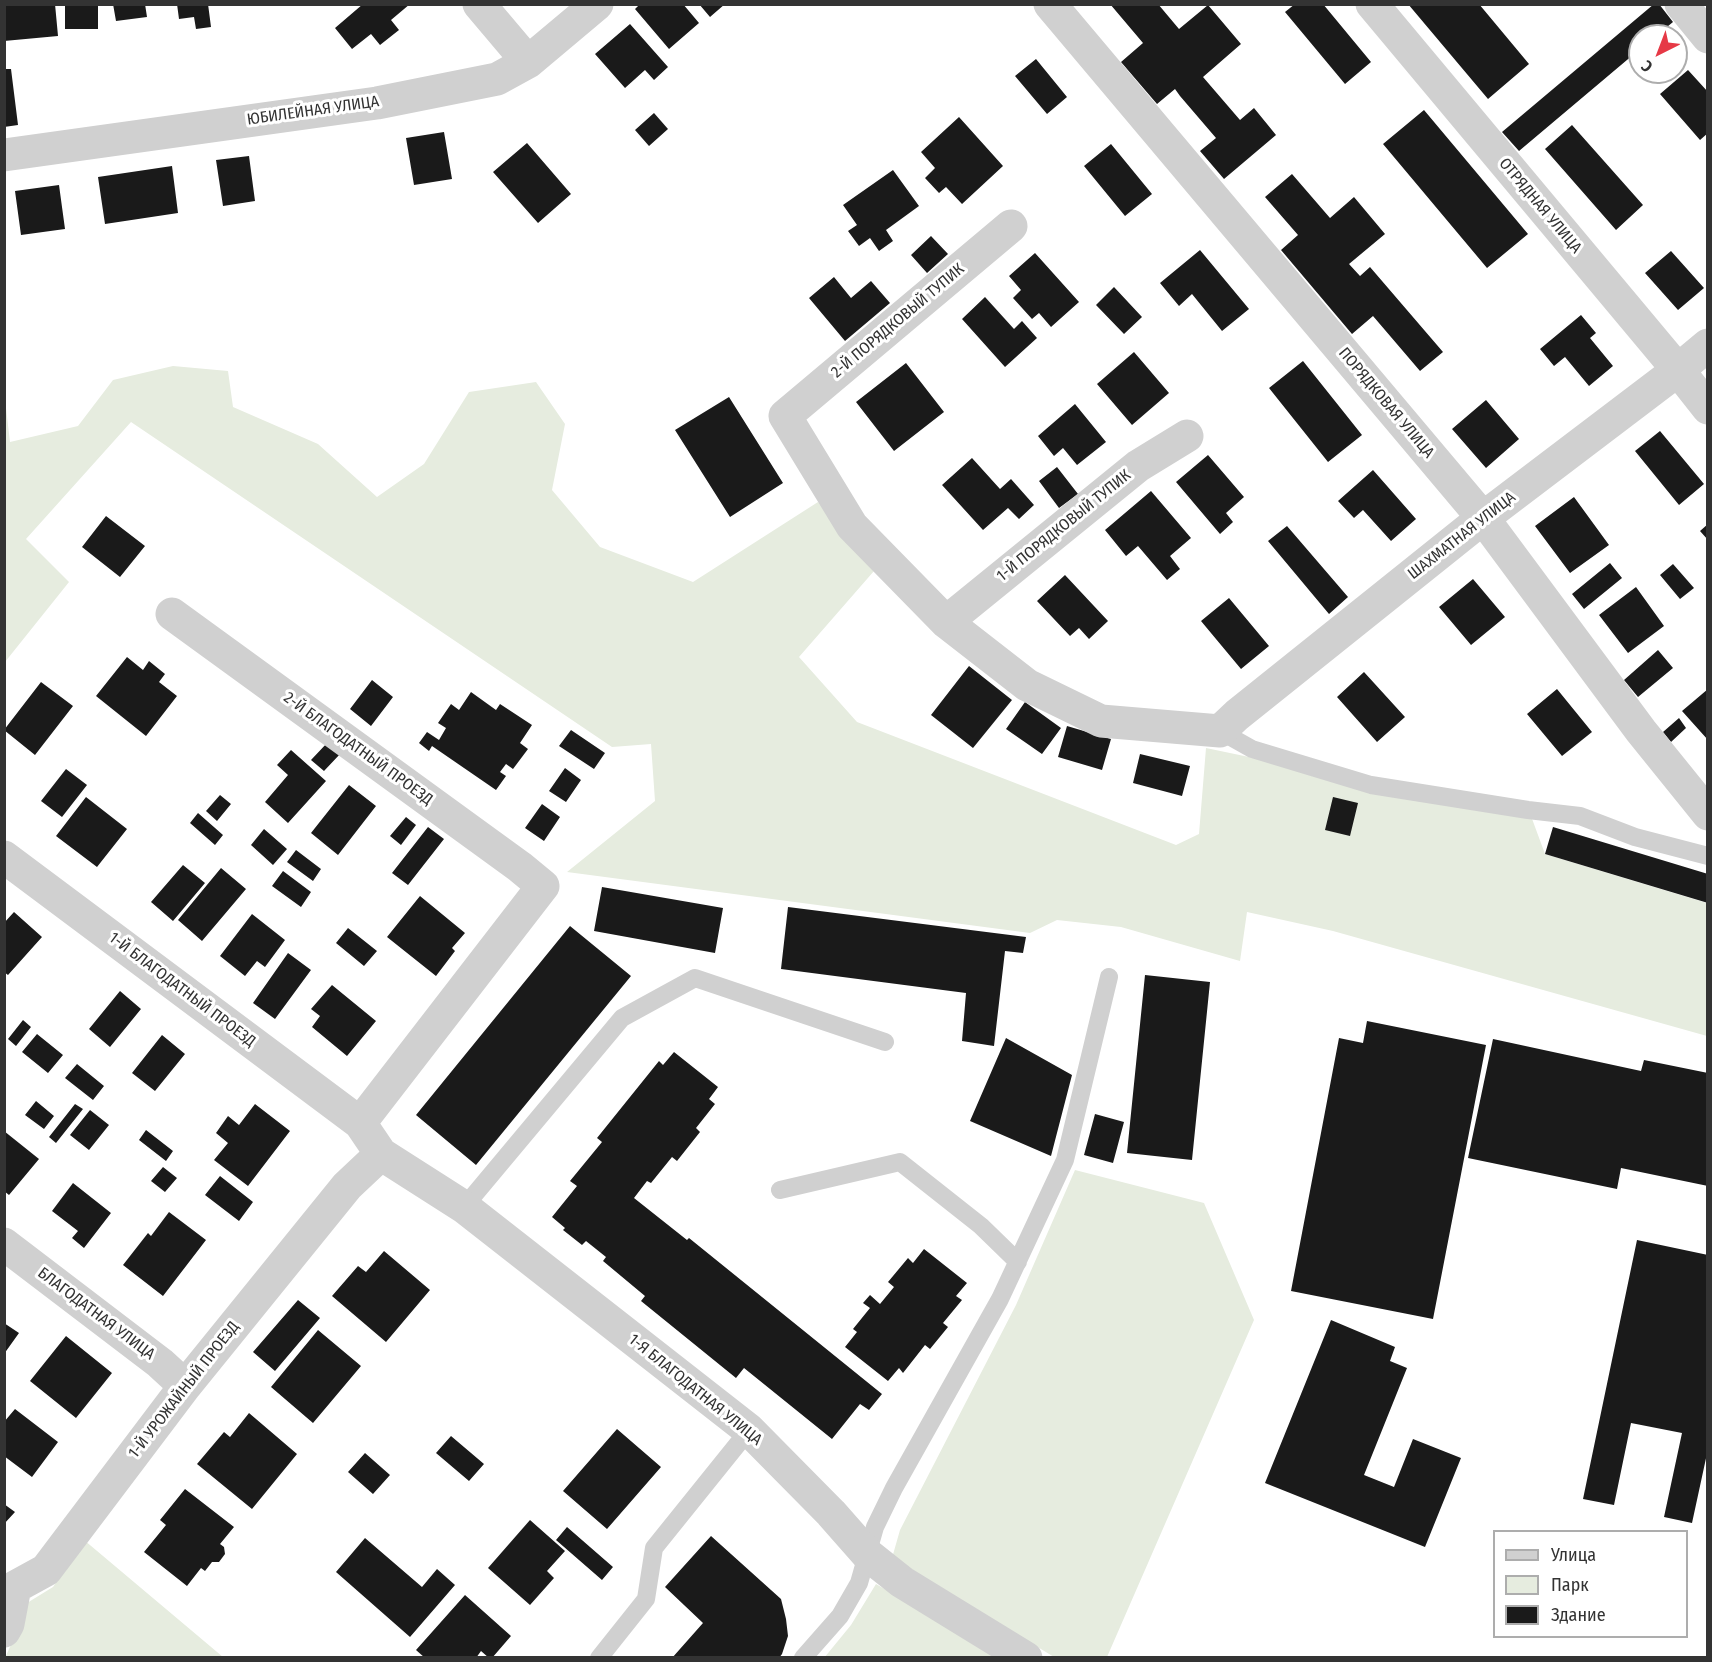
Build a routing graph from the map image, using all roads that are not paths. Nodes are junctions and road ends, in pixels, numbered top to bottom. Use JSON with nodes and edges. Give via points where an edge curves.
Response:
{"nodes":[{"id":1,"x":479,"y":4,"type":"edge"},
{"id":2,"x":597,"y":4,"type":"edge"},
{"id":3,"x":1050,"y":4,"type":"edge"},
{"id":4,"x":1372,"y":4,"type":"edge"},
{"id":5,"x":1681,"y":4,"type":"edge"},
{"id":6,"x":1707,"y":37,"type":"edge"},
{"id":7,"x":528,"y":62,"type":"junction"},
{"id":8,"x":4,"y":155,"type":"edge"},
{"id":9,"x":1011,"y":226,"type":"dead end"},
{"id":10,"x":1707,"y":345,"type":"edge"},
{"id":11,"x":1678,"y":370,"type":"junction"},
{"id":12,"x":1707,"y":408,"type":"edge"},
{"id":13,"x":1187,"y":436,"type":"dead end"},
{"id":14,"x":1483,"y":518,"type":"junction"},
{"id":15,"x":172,"y":614,"type":"dead end"},
{"id":16,"x":946,"y":622,"type":"junction"},
{"id":17,"x":1220,"y":731,"type":"junction"},
{"id":18,"x":1707,"y":813,"type":"edge"},
{"id":19,"x":1707,"y":856,"type":"edge"},
{"id":20,"x":4,"y":857,"type":"edge"},
{"id":21,"x":1109,"y":977,"type":"dead end"},
{"id":22,"x":885,"y":1042,"type":"dead end"},
{"id":23,"x":360,"y":1123,"type":"junction"},
{"id":24,"x":381,"y":1154,"type":"junction"},
{"id":25,"x":780,"y":1190,"type":"dead end"},
{"id":26,"x":464,"y":1207,"type":"junction"},
{"id":27,"x":4,"y":1244,"type":"edge"},
{"id":28,"x":1017,"y":1262,"type":"junction"},
{"id":29,"x":185,"y":1386,"type":"junction"},
{"id":30,"x":749,"y":1430,"type":"junction"},
{"id":31,"x":868,"y":1555,"type":"junction"},
{"id":32,"x":10,"y":1586,"type":"edge"},
{"id":33,"x":4,"y":1631,"type":"edge"},
{"id":34,"x":599,"y":1658,"type":"edge"},
{"id":35,"x":802,"y":1658,"type":"edge"},
{"id":36,"x":1026,"y":1658,"type":"edge"}],
"edges":[{"from":1,"to":7,"type":"street"},
{"from":2,"to":7,"type":"street","name":"ЮБИЛЕЙНАЯ УЛИЦА"},
{"from":3,"to":14,"type":"street","name":"ПОРЯДКОВАЯ УЛИЦА"},
{"from":4,"to":11,"type":"street","name":"ОТРЯДНАЯ УЛИЦА"},
{"from":5,"to":6,"type":"street"},
{"from":7,"to":8,"type":"street","name":"ЮБИЛЕЙНАЯ УЛИЦА","via":[[497,79],[377,103]]},
{"from":9,"to":16,"type":"street","name":"2-Й ПОРЯДКОВЫЙ ТУПИК","via":[[785,416],[852,526]]},
{"from":10,"to":11,"type":"street","name":"ШАХМАТНАЯ УЛИЦА"},
{"from":11,"to":12,"type":"street","name":"ОТРЯДНАЯ УЛИЦА"},
{"from":11,"to":14,"type":"street","name":"ШАХМАТНАЯ УЛИЦА"},
{"from":13,"to":16,"type":"street","name":"1-Й ПОРЯДКОВЫЙ ТУПИК","via":[[1138,466]]},
{"from":14,"to":17,"type":"street","name":"ШАХМАТНАЯ УЛИЦА"},
{"from":14,"to":18,"type":"street","name":"ПОРЯДКОВАЯ УЛИЦА"},
{"from":15,"to":23,"type":"street","name":"2-Й БЛАГОДАТНЫЙ ПРОЕЗД","via":[[543,886]]},
{"from":16,"to":17,"type":"street","via":[[1027,685],[1101,721]]},
{"from":17,"to":19,"type":"lane","via":[[1252,749],[1371,785],[1580,816],[1635,837]]},
{"from":20,"to":23,"type":"street","name":"1-Й БЛАГОДАТНЫЙ ПРОЕЗД"},
{"from":21,"to":28,"type":"lane","via":[[1065,1160]]},
{"from":22,"to":26,"type":"lane","via":[[695,978],[622,1018]]},
{"from":23,"to":24,"type":"street","name":"1-Й БЛАГОДАТНЫЙ ПРОЕЗД"},
{"from":24,"to":26,"type":"street","name":"1-Я БЛАГОДАТНАЯ УЛИЦА"},
{"from":24,"to":29,"type":"street","name":"1-Й УРОЖАЙНЫЙ ПРОЕЗД","via":[[347,1186]]},
{"from":25,"to":28,"type":"lane","via":[[900,1162],[981,1226]]},
{"from":26,"to":30,"type":"street","name":"1-Я БЛАГОДАТНАЯ УЛИЦА"},
{"from":27,"to":29,"type":"street","name":"БЛАГОДАТНАЯ УЛИЦА"},
{"from":28,"to":31,"type":"lane","via":[[894,1488],[875,1527]]},
{"from":29,"to":32,"type":"street","name":"1-Й УРОЖАЙНЫЙ ПРОЕЗД","via":[[46,1570]]},
{"from":30,"to":31,"type":"street","name":"1-Я БЛАГОДАТНАЯ УЛИЦА"},
{"from":30,"to":34,"type":"lane","via":[[654,1548],[646,1599]]},
{"from":31,"to":35,"type":"lane","via":[[859,1583],[840,1616]]},
{"from":31,"to":36,"type":"street","name":"1-Я БЛАГОДАТНАЯ УЛИЦА","via":[[902,1582]]},
{"from":32,"to":33,"type":"street","name":"1-Й УРОЖАЙНЫЙ ПРОЕЗД","via":[[8,1624]]}]}
